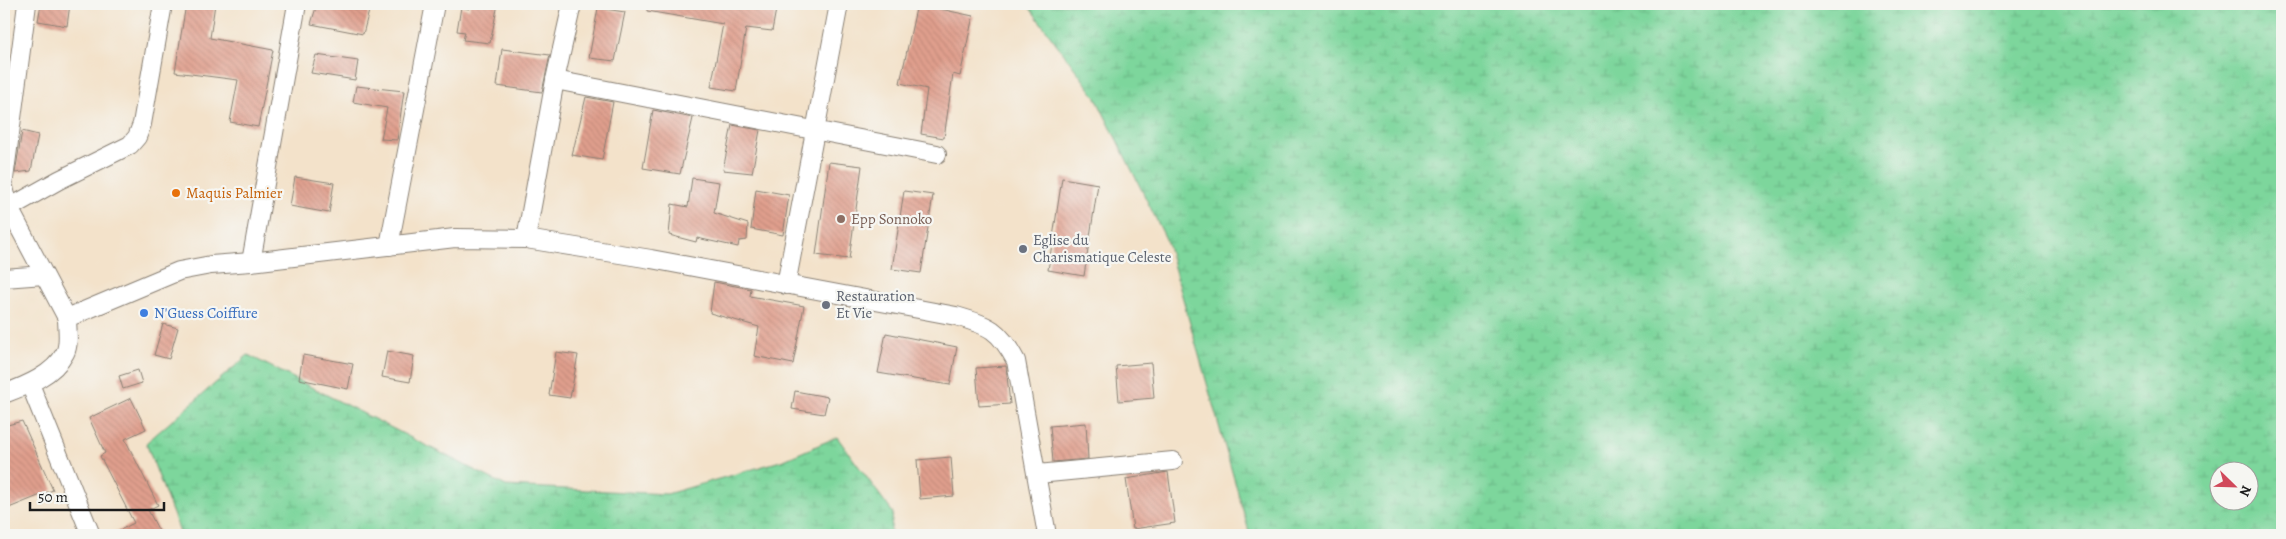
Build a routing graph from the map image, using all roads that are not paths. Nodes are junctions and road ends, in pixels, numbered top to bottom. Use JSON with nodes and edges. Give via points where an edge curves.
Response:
{"nodes":[{"id":1,"x":27,"y":4,"type":"edge"},
{"id":2,"x":163,"y":4,"type":"edge"},
{"id":3,"x":297,"y":4,"type":"edge"},
{"id":4,"x":435,"y":4,"type":"edge"},
{"id":5,"x":572,"y":4,"type":"edge"},
{"id":6,"x":839,"y":4,"type":"edge"},
{"id":7,"x":555,"y":80,"type":"junction"},
{"id":8,"x":815,"y":131,"type":"junction"},
{"id":9,"x":937,"y":154,"type":"dead end"},
{"id":10,"x":4,"y":179,"type":"edge"},
{"id":11,"x":4,"y":187,"type":"edge"},
{"id":12,"x":7,"y":208,"type":"edge"},
{"id":13,"x":526,"y":238,"type":"junction"},
{"id":14,"x":389,"y":246,"type":"junction"},
{"id":15,"x":251,"y":262,"type":"junction"},
{"id":16,"x":44,"y":275,"type":"junction"},
{"id":17,"x":4,"y":278,"type":"edge"},
{"id":18,"x":786,"y":285,"type":"junction"},
{"id":19,"x":67,"y":318,"type":"junction"},
{"id":20,"x":30,"y":384,"type":"junction"},
{"id":21,"x":4,"y":394,"type":"edge"},
{"id":22,"x":1173,"y":461,"type":"dead end"},
{"id":23,"x":1038,"y":474,"type":"junction"},
{"id":24,"x":92,"y":535,"type":"edge"},
{"id":25,"x":1047,"y":535,"type":"edge"}],
"edges":[{"from":1,"to":10,"type":"street"},
{"from":2,"to":12,"type":"street","via":[[142,124],[130,145]]},
{"from":3,"to":15,"type":"street"},
{"from":4,"to":14,"type":"street"},
{"from":5,"to":7,"type":"street"},
{"from":6,"to":8,"type":"street"},
{"from":7,"to":8,"type":"street"},
{"from":7,"to":13,"type":"street"},
{"from":8,"to":9,"type":"street"},
{"from":8,"to":18,"type":"street"},
{"from":11,"to":12,"type":"street"},
{"from":12,"to":16,"type":"street"},
{"from":13,"to":14,"type":"street","via":[[455,238]]},
{"from":13,"to":18,"type":"street"},
{"from":14,"to":15,"type":"street"},
{"from":15,"to":19,"type":"street","via":[[179,271]]},
{"from":16,"to":17,"type":"street"},
{"from":16,"to":19,"type":"street"},
{"from":18,"to":23,"type":"street","via":[[956,316],[987,325],[1006,341],[1016,361]]},
{"from":19,"to":20,"type":"street","via":[[66,352],[53,367]]},
{"from":20,"to":21,"type":"street"},
{"from":20,"to":24,"type":"street"},
{"from":22,"to":23,"type":"street"},
{"from":23,"to":25,"type":"street"}]}
